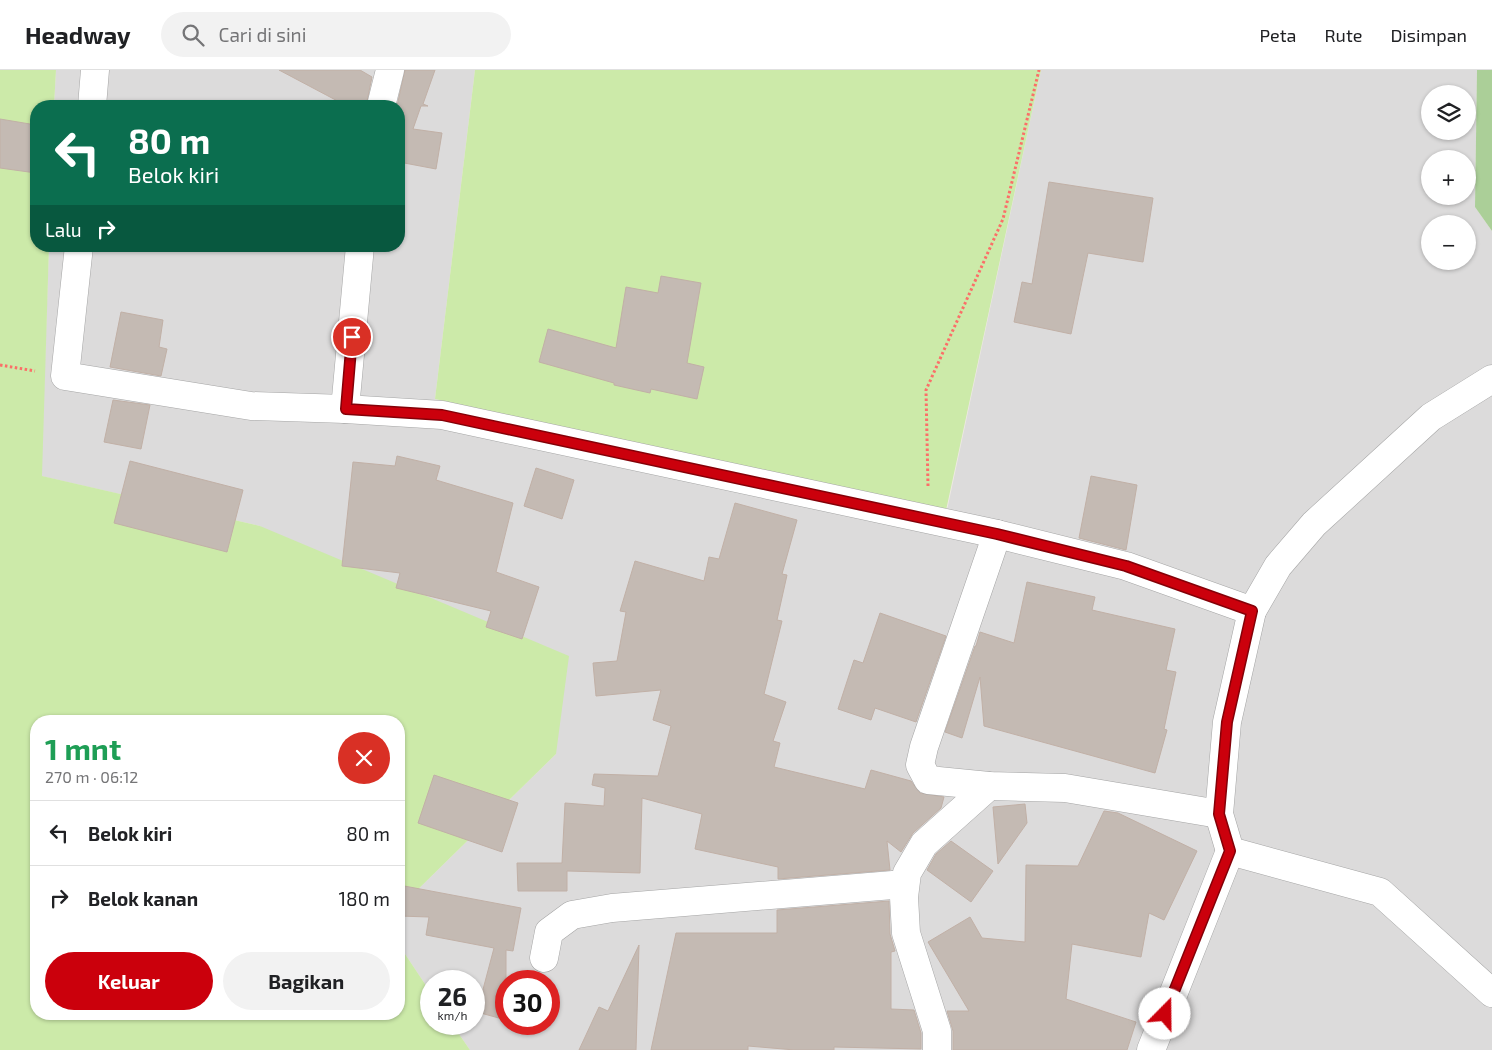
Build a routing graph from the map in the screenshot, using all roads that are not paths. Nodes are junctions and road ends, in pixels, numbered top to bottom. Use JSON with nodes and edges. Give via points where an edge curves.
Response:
{"nodes":[{"id":1,"x":95,"y":70,"type":"edge"},
{"id":2,"x":390,"y":70,"type":"edge"},
{"id":3,"x":92,"y":100,"type":"edge"},
{"id":4,"x":382,"y":100,"type":"edge"},
{"id":5,"x":77,"y":252,"type":"edge"},
{"id":6,"x":359,"y":252,"type":"edge"},
{"id":7,"x":1492,"y":379,"type":"edge"},
{"id":8,"x":346,"y":409,"type":"junction"},
{"id":9,"x":997,"y":534,"type":"junction"},
{"id":10,"x":1252,"y":611,"type":"junction"},
{"id":11,"x":989,"y":786,"type":"junction"},
{"id":12,"x":1219,"y":814,"type":"junction"},
{"id":13,"x":1230,"y":851,"type":"junction"},
{"id":14,"x":905,"y":884,"type":"junction"},
{"id":15,"x":544,"y":958,"type":"dead end"},
{"id":16,"x":1492,"y":992,"type":"edge"},
{"id":17,"x":937,"y":1050,"type":"edge"},
{"id":18,"x":1151,"y":1050,"type":"edge"}],
"edges":[{"from":1,"to":3,"type":"street"},
{"from":2,"to":4,"type":"street"},
{"from":5,"to":8,"type":"street","via":[[65,376],[251,406]]},
{"from":6,"to":8,"type":"street"},
{"from":7,"to":10,"type":"street","via":[[1431,418],[1314,524],[1278,566]]},
{"from":8,"to":9,"type":"street","via":[[442,415]]},
{"from":9,"to":10,"type":"street","via":[[1126,566]]},
{"from":9,"to":11,"type":"street","via":[[920,765],[928,780]]},
{"from":10,"to":12,"type":"street","via":[[1227,722]]},
{"from":11,"to":12,"type":"street","via":[[1065,788]]},
{"from":11,"to":14,"type":"street","via":[[924,844],[907,873]]},
{"from":12,"to":13,"type":"street"},
{"from":13,"to":16,"type":"street","via":[[1380,892]]},
{"from":13,"to":18,"type":"street"},
{"from":14,"to":15,"type":"street","via":[[612,908],[572,915],[550,932]]},
{"from":14,"to":17,"type":"street","via":[[906,934],[937,1031]]}]}
